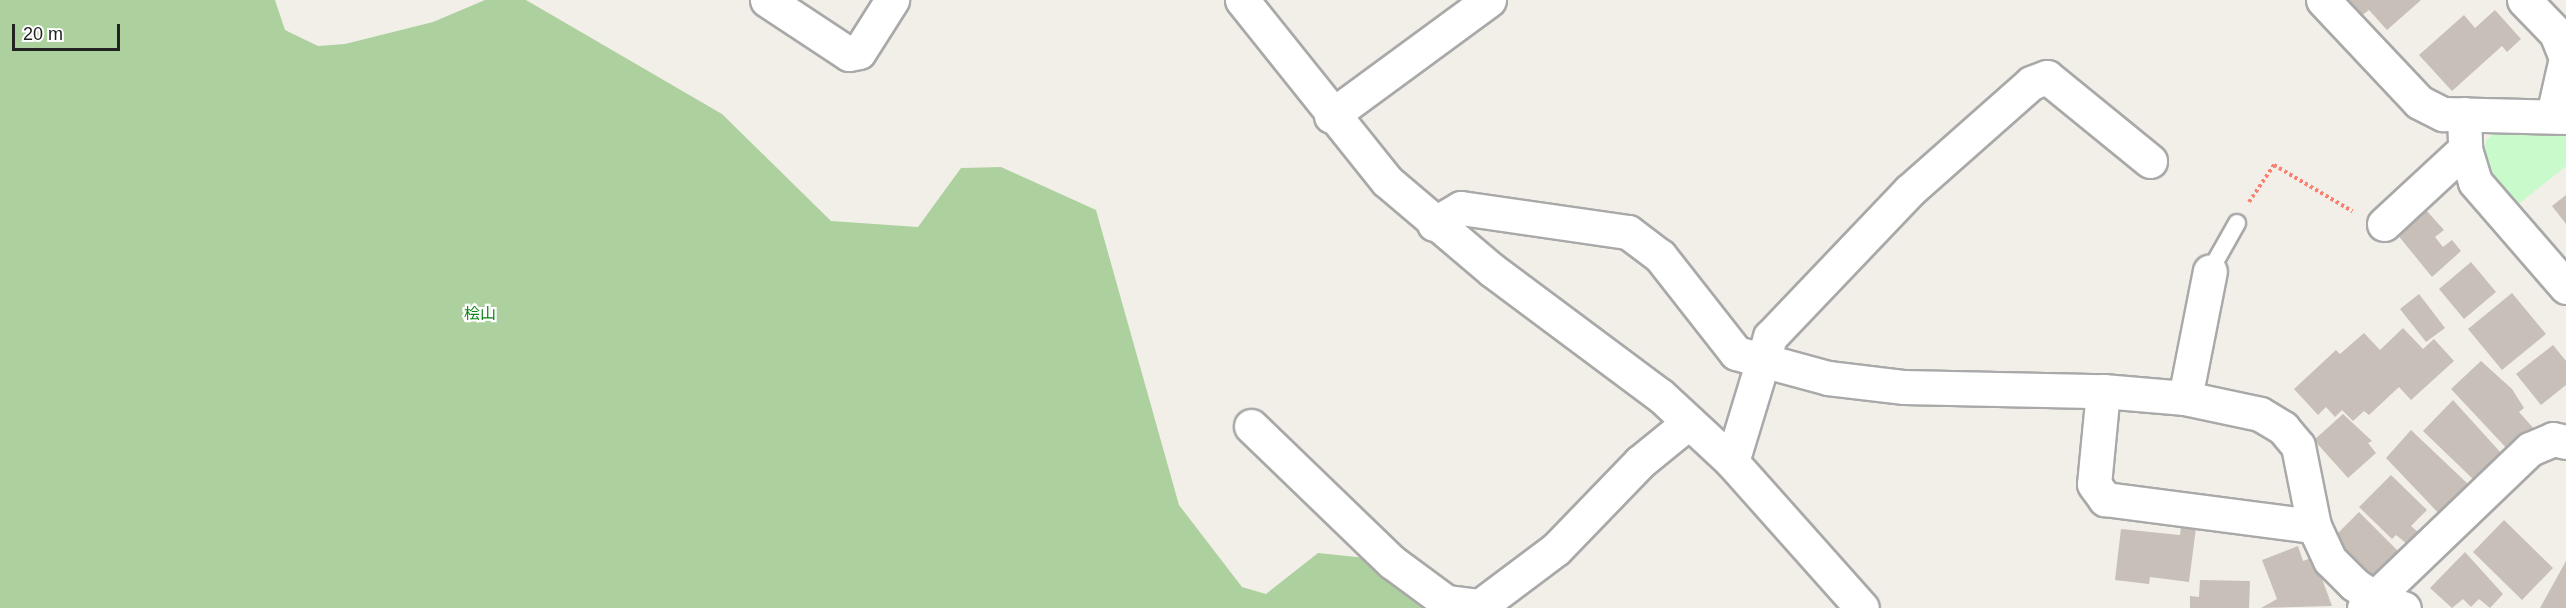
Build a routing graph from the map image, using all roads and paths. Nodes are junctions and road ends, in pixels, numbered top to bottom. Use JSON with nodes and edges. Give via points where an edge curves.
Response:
{"nodes":[{"id":1,"x":767,"y":0,"type":"edge"},
{"id":2,"x":892,"y":0,"type":"edge"},
{"id":3,"x":1242,"y":0,"type":"edge"},
{"id":4,"x":1490,"y":0,"type":"edge"},
{"id":5,"x":2323,"y":0,"type":"edge"},
{"id":6,"x":2524,"y":0,"type":"edge"},
{"id":7,"x":2464,"y":114,"type":"junction"},
{"id":8,"x":1331,"y":116,"type":"junction"},
{"id":9,"x":2560,"y":116,"type":"edge"},
{"id":10,"x":2465,"y":149,"type":"junction"},
{"id":11,"x":2150,"y":161,"type":"dead end"},
{"id":12,"x":2237,"y":223,"type":"joint"},
{"id":13,"x":1434,"y":224,"type":"junction"},
{"id":14,"x":2384,"y":224,"type":"joint"},
{"id":15,"x":2210,"y":271,"type":"joint"},
{"id":16,"x":2566,"y":287,"type":"edge"},
{"id":17,"x":1761,"y":361,"type":"junction"},
{"id":18,"x":2103,"y":391,"type":"junction"},
{"id":19,"x":2185,"y":398,"type":"junction"},
{"id":20,"x":1689,"y":422,"type":"junction"},
{"id":21,"x":1251,"y":426,"type":"dead end"},
{"id":22,"x":2566,"y":442,"type":"edge"},
{"id":23,"x":1732,"y":462,"type":"junction"},
{"id":24,"x":2314,"y":525,"type":"junction"},
{"id":25,"x":2382,"y":605,"type":"edge"},
{"id":26,"x":1862,"y":608,"type":"edge"}],
"edges":[{"from":1,"to":2,"type":"street","via":[[849,54],[859,52]]},
{"from":3,"to":8,"type":"street"},
{"from":4,"to":8,"type":"street"},
{"from":5,"to":7,"type":"street","via":[[2419,102],[2443,114]]},
{"from":6,"to":9,"type":"street","via":[[2556,33],[2566,58]]},
{"from":7,"to":9,"type":"street"},
{"from":7,"to":10,"type":"street"},
{"from":8,"to":13,"type":"street","via":[[1387,181]]},
{"from":10,"to":14,"type":"street"},
{"from":10,"to":16,"type":"street","via":[[2475,182]]},
{"from":11,"to":17,"type":"street","via":[[2047,77],[2031,83],[1909,191],[1770,337]]},
{"from":12,"to":14,"type":"path","via":[[2267,168],[2274,165],[2374,226]]},
{"from":12,"to":15,"type":"lane"},
{"from":13,"to":17,"type":"street","via":[[1461,208],[1629,232],[1660,256],[1725,344]]},
{"from":13,"to":20,"type":"street","via":[[1652,388]]},
{"from":15,"to":19,"type":"street"},
{"from":17,"to":18,"type":"street","via":[[1828,378],[1904,387]]},
{"from":17,"to":23,"type":"street"},
{"from":18,"to":19,"type":"street"},
{"from":18,"to":24,"type":"street","via":[[2094,484],[2105,498]]},
{"from":19,"to":24,"type":"street","via":[[2243,409],[2283,428],[2303,458]]},
{"from":20,"to":21,"type":"street","via":[[1640,462],[1556,549],[1480,606],[1446,602],[1392,562]]},
{"from":20,"to":23,"type":"street"},
{"from":22,"to":25,"type":"street","via":[[2553,439],[2530,449]]},
{"from":23,"to":26,"type":"street"},
{"from":24,"to":25,"type":"street","via":[[2343,575]]}]}
